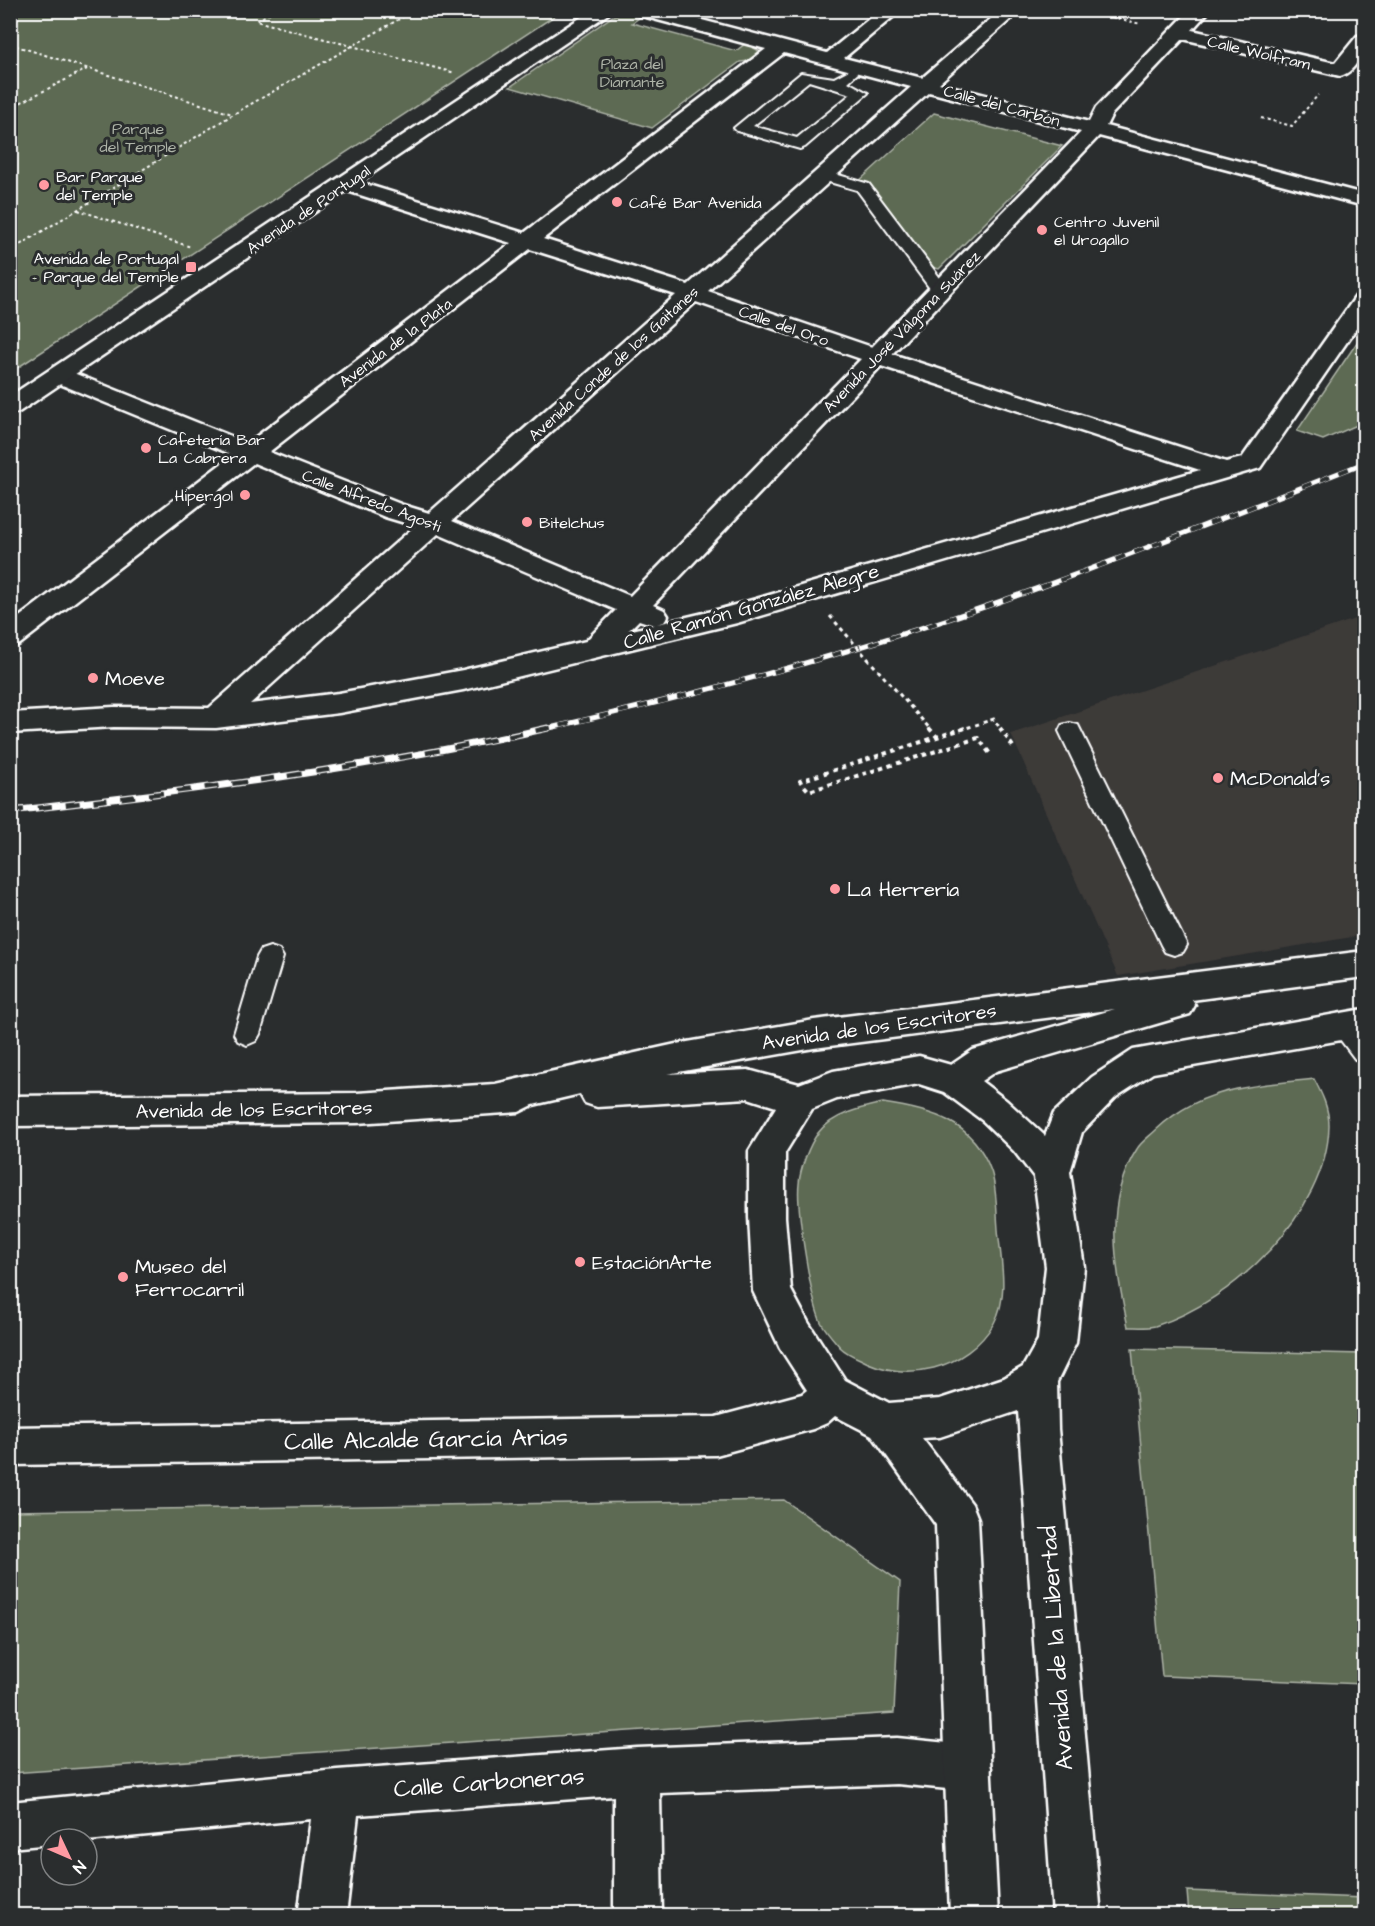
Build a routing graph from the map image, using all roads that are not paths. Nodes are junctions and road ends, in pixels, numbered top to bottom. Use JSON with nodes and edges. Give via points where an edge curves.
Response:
{"nodes":[{"id":1,"x":605,"y":10,"type":"edge"},
{"id":2,"x":641,"y":10,"type":"edge"},
{"id":3,"x":891,"y":10,"type":"edge"},
{"id":4,"x":1012,"y":10,"type":"edge"},
{"id":5,"x":1201,"y":10,"type":"edge"},
{"id":6,"x":720,"y":12,"type":"edge"},
{"id":7,"x":699,"y":26,"type":"junction"},
{"id":8,"x":1179,"y":33,"type":"junction"},
{"id":9,"x":1365,"y":40,"type":"edge"},
{"id":10,"x":780,"y":47,"type":"junction"},
{"id":11,"x":830,"y":60,"type":"junction"},
{"id":12,"x":857,"y":68,"type":"junction"},
{"id":13,"x":837,"y":83,"type":"junction"},
{"id":14,"x":925,"y":85,"type":"junction"},
{"id":15,"x":1095,"y":129,"type":"junction"},
{"id":16,"x":825,"y":176,"type":"junction"},
{"id":17,"x":345,"y":184,"type":"junction"},
{"id":18,"x":1365,"y":200,"type":"edge"},
{"id":19,"x":526,"y":243,"type":"junction"},
{"id":20,"x":940,"y":290,"type":"junction"},
{"id":21,"x":691,"y":293,"type":"junction"},
{"id":22,"x":1365,"y":301,"type":"edge"},
{"id":23,"x":876,"y":357,"type":"junction"},
{"id":24,"x":58,"y":375,"type":"junction"},
{"id":25,"x":10,"y":407,"type":"edge"},
{"id":26,"x":252,"y":453,"type":"junction"},
{"id":27,"x":1222,"y":469,"type":"junction"},
{"id":28,"x":434,"y":523,"type":"junction"},
{"id":29,"x":634,"y":608,"type":"junction"},
{"id":30,"x":683,"y":628,"type":"junction"},
{"id":31,"x":10,"y":638,"type":"edge"},
{"id":32,"x":596,"y":648,"type":"junction"},
{"id":33,"x":216,"y":718,"type":"junction"},
{"id":34,"x":10,"y":723,"type":"edge"},
{"id":35,"x":1070,"y":731,"type":"dead end"},
{"id":36,"x":1174,"y":945,"type":"dead end"},
{"id":37,"x":270,"y":957,"type":"dead end"},
{"id":38,"x":1365,"y":964,"type":"edge"},
{"id":39,"x":1266,"y":979,"type":"junction"},
{"id":40,"x":1354,"y":1024,"type":"edge"},
{"id":41,"x":247,"y":1034,"type":"dead end"},
{"id":42,"x":1365,"y":1051,"type":"edge"},
{"id":43,"x":955,"y":1081,"type":"junction"},
{"id":44,"x":497,"y":1098,"type":"junction"},
{"id":45,"x":800,"y":1099,"type":"junction"},
{"id":46,"x":10,"y":1110,"type":"edge"},
{"id":47,"x":1052,"y":1173,"type":"junction"},
{"id":48,"x":1037,"y":1380,"type":"junction"},
{"id":49,"x":831,"y":1393,"type":"junction"},
{"id":50,"x":886,"y":1422,"type":"junction"},
{"id":51,"x":10,"y":1446,"type":"edge"},
{"id":52,"x":968,"y":1768,"type":"junction"},
{"id":53,"x":637,"y":1771,"type":"junction"},
{"id":54,"x":337,"y":1793,"type":"junction"},
{"id":55,"x":10,"y":1825,"type":"edge"},
{"id":56,"x":322,"y":1916,"type":"edge"},
{"id":57,"x":638,"y":1916,"type":"edge"},
{"id":58,"x":974,"y":1916,"type":"edge"},
{"id":59,"x":1077,"y":1916,"type":"edge"}],
"edges":[{"from":1,"to":17,"type":"street","name":"Avenida de Portugal"},
{"from":2,"to":7,"type":"street","name":"Calle del Carbón"},
{"from":3,"to":11,"type":"street"},
{"from":4,"to":14,"type":"street","name":"Avenida Conde de los Gaitanes"},
{"from":5,"to":8,"type":"street","name":"Avenida José Válgoma Suárez"},
{"from":6,"to":7,"type":"street"},
{"from":7,"to":10,"type":"street","name":"Calle del Carbón"},
{"from":8,"to":9,"type":"street","name":"Calle Wolfram","via":[[1340,70]]},
{"from":8,"to":15,"type":"street","name":"Avenida José Válgoma Suárez","via":[[1103,112]]},
{"from":10,"to":11,"type":"street","name":"Calle del Carbón"},
{"from":10,"to":19,"type":"street","name":"Avenida de la Plata"},
{"from":11,"to":12,"type":"street","name":"Calle del Carbón"},
{"from":12,"to":13,"type":"lane"},
{"from":12,"to":14,"type":"street","name":"Calle del Carbón"},
{"from":13,"to":13,"type":"lane","via":[[806,76],[742,128],[800,144],[861,93]]},
{"from":14,"to":15,"type":"street","name":"Calle del Carbón"},
{"from":14,"to":16,"type":"street","name":"Avenida Conde de los Gaitanes"},
{"from":15,"to":18,"type":"street","name":"Calle del Carbón"},
{"from":15,"to":20,"type":"street","name":"Avenida José Válgoma Suárez"},
{"from":16,"to":20,"type":"lane","via":[[863,187]]},
{"from":16,"to":21,"type":"street","name":"Avenida Conde de los Gaitanes"},
{"from":17,"to":19,"type":"street","name":"Calle del Oro"},
{"from":17,"to":24,"type":"street","name":"Avenida de Portugal"},
{"from":19,"to":21,"type":"street","name":"Calle del Oro"},
{"from":19,"to":26,"type":"street","name":"Avenida de la Plata"},
{"from":20,"to":23,"type":"street","name":"Avenida José Válgoma Suárez"},
{"from":21,"to":23,"type":"street","name":"Calle del Oro"},
{"from":21,"to":28,"type":"street","name":"Avenida Conde de los Gaitanes"},
{"from":22,"to":27,"type":"street","name":"Calle Ramón González Alegre","via":[[1251,463]]},
{"from":23,"to":27,"type":"street","name":"Calle del Oro"},
{"from":23,"to":29,"type":"street","name":"Avenida José Válgoma Suárez"},
{"from":24,"to":25,"type":"street","name":"Avenida de Portugal"},
{"from":24,"to":26,"type":"street","name":"Calle Alfredo Agosti"},
{"from":26,"to":28,"type":"street","name":"Calle Alfredo Agosti","via":[[394,511]]},
{"from":26,"to":31,"type":"street","name":"Avenida de la Plata"},
{"from":27,"to":30,"type":"street","name":"Calle Ramón González Alegre","via":[[1081,514]]},
{"from":28,"to":29,"type":"street","name":"Calle Alfredo Agosti"},
{"from":28,"to":33,"type":"street","name":"Avenida Conde de los Gaitanes"},
{"from":29,"to":30,"type":"street","name":"Calle Alfredo Agosti"},
{"from":29,"to":32,"type":"street","name":"Avenida José Válgoma Suárez"},
{"from":30,"to":32,"type":"street","name":"Calle Ramón González Alegre"},
{"from":32,"to":33,"type":"street","name":"Calle Ramón González Alegre","via":[[463,680],[339,703]]},
{"from":33,"to":34,"type":"street","name":"Calle Ramón González Alegre","via":[[114,717]]},
{"from":35,"to":36,"type":"lane"},
{"from":37,"to":41,"type":"lane"},
{"from":38,"to":39,"type":"street","name":"Avenida de los Escritores"},
{"from":39,"to":43,"type":"street","name":"Avenida de los Escritores","via":[[985,1060]]},
{"from":39,"to":44,"type":"street","name":"Avenida de los Escritores","via":[[1009,1007],[736,1047]]},
{"from":40,"to":42,"type":"lane"},
{"from":40,"to":47,"type":"street","via":[[1145,1060],[1104,1087],[1067,1124]]},
{"from":43,"to":45,"type":"street","via":[[919,1070],[833,1085]]},
{"from":43,"to":47,"type":"street","via":[[1027,1140]]},
{"from":44,"to":45,"type":"street","name":"Avenida de los Escritores","via":[[748,1084]]},
{"from":44,"to":46,"type":"street","name":"Avenida de los Escritores","via":[[357,1108]]},
{"from":45,"to":49,"type":"street","via":[[767,1151],[772,1292]]},
{"from":47,"to":48,"type":"street","via":[[1065,1267],[1057,1342]]},
{"from":48,"to":50,"type":"street","via":[[1015,1393],[940,1418]]},
{"from":48,"to":59,"type":"street","name":"Avenida de la Libertad"},
{"from":49,"to":50,"type":"street"},
{"from":49,"to":51,"type":"street","name":"Calle Alcalde García Arias","via":[[813,1410],[716,1436]]},
{"from":50,"to":52,"type":"street","via":[[957,1519]]},
{"from":52,"to":53,"type":"street","name":"Calle Carboneras","via":[[897,1761]]},
{"from":52,"to":58,"type":"street"},
{"from":53,"to":54,"type":"street","name":"Calle Carboneras"},
{"from":53,"to":57,"type":"street"},
{"from":54,"to":55,"type":"street","name":"Calle Carboneras"},
{"from":54,"to":56,"type":"street"}]}
